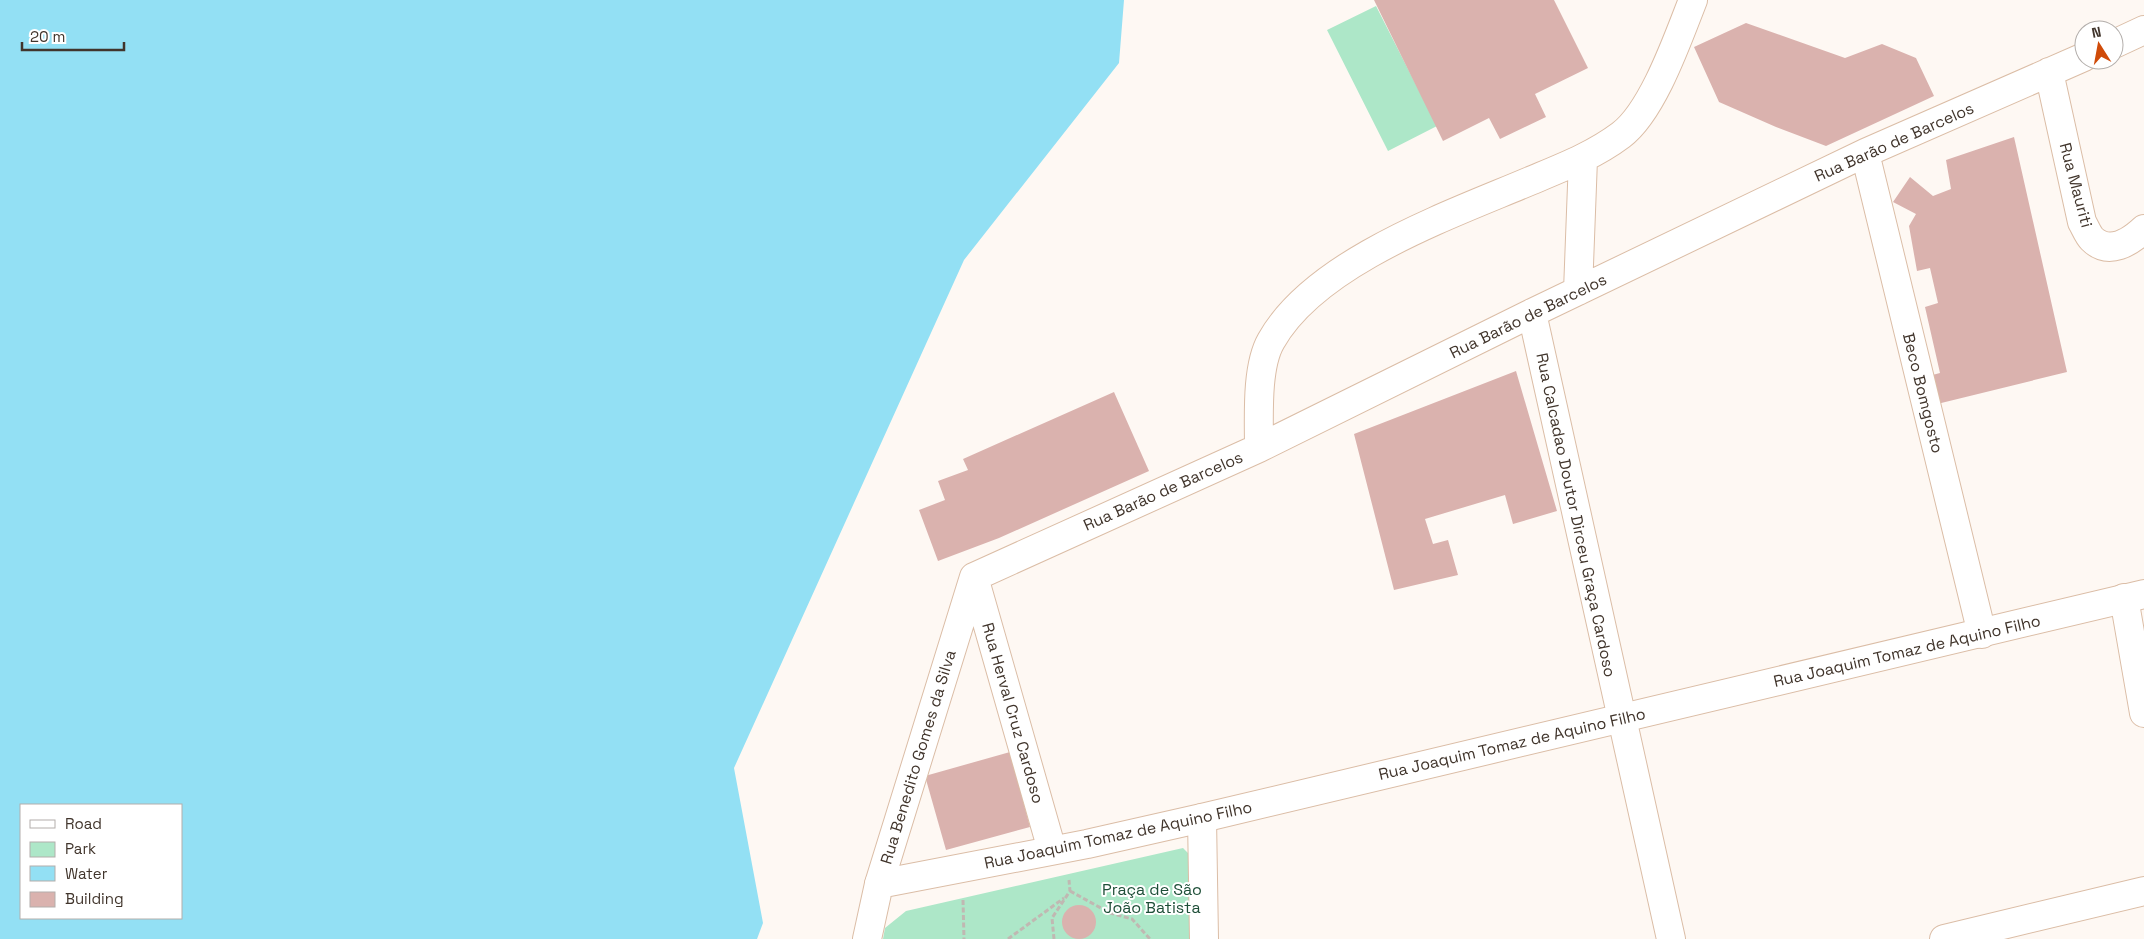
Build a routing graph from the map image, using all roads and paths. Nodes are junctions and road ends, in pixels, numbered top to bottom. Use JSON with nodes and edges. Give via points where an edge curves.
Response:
{"nodes":[{"id":1,"x":1693,"y":0,"type":"edge"},
{"id":2,"x":2144,"y":30,"type":"edge"},
{"id":3,"x":2124,"y":39,"type":"edge"},
{"id":4,"x":2074,"y":61,"type":"edge"},
{"id":5,"x":2049,"y":72,"type":"junction"},
{"id":6,"x":1865,"y":153,"type":"junction"},
{"id":7,"x":1583,"y":159,"type":"junction"},
{"id":8,"x":2144,"y":230,"type":"edge"},
{"id":9,"x":1578,"y":291,"type":"junction"},
{"id":10,"x":1532,"y":313,"type":"junction"},
{"id":11,"x":1259,"y":448,"type":"junction"},
{"id":12,"x":974,"y":577,"type":"junction"},
{"id":13,"x":2134,"y":596,"type":"edge"},
{"id":14,"x":1982,"y":634,"type":"junction"},
{"id":15,"x":2144,"y":713,"type":"edge"},
{"id":16,"x":1620,"y":718,"type":"junction"},
{"id":17,"x":1202,"y":818,"type":"junction"},
{"id":18,"x":1060,"y":849,"type":"junction"},
{"id":19,"x":962,"y":868,"type":"junction"},
{"id":20,"x":879,"y":884,"type":"junction"},
{"id":21,"x":1070,"y":891,"type":"junction"},
{"id":22,"x":2144,"y":891,"type":"edge"},
{"id":23,"x":1066,"y":896,"type":"junction"},
{"id":24,"x":867,"y":939,"type":"edge"},
{"id":25,"x":964,"y":939,"type":"edge"},
{"id":26,"x":1008,"y":939,"type":"edge"},
{"id":27,"x":1054,"y":939,"type":"edge"},
{"id":28,"x":1150,"y":939,"type":"edge"},
{"id":29,"x":1204,"y":939,"type":"edge"},
{"id":30,"x":1671,"y":939,"type":"edge"},
{"id":31,"x":1944,"y":939,"type":"edge"}],
"edges":[{"from":1,"to":7,"type":"street","via":[[1645,107],[1622,134]]},
{"from":2,"to":3,"type":"street"},
{"from":4,"to":5,"type":"street","name":"Rua Barão de Barcelos"},
{"from":5,"to":6,"type":"street","name":"Rua Barão de Barcelos"},
{"from":5,"to":8,"type":"street","name":"Rua Mauriti","via":[[2082,222],[2091,239],[2102,245],[2114,246],[2129,243]]},
{"from":6,"to":9,"type":"street","name":"Rua Barão de Barcelos"},
{"from":6,"to":14,"type":"street","name":"Beco Bomgosto"},
{"from":7,"to":9,"type":"street"},
{"from":7,"to":11,"type":"street","via":[[1426,225],[1352,264],[1305,297],[1270,341],[1260,380]]},
{"from":9,"to":10,"type":"street","name":"Rua Barão de Barcelos"},
{"from":10,"to":11,"type":"street","name":"Rua Barão de Barcelos"},
{"from":10,"to":16,"type":"street","name":"Rua Calcadao Doutor Dirceu Graça Cardoso"},
{"from":11,"to":12,"type":"street","name":"Rua Barão de Barcelos"},
{"from":12,"to":18,"type":"street","name":"Rua Herval Cruz Cardoso"},
{"from":12,"to":20,"type":"street","name":"Rua Benedito Gomes da Silva"},
{"from":13,"to":14,"type":"street","name":"Rua Joaquim Tomaz de Aquino Filho"},
{"from":13,"to":15,"type":"street"},
{"from":14,"to":16,"type":"street","name":"Rua Joaquim Tomaz de Aquino Filho"},
{"from":16,"to":17,"type":"street","name":"Rua Joaquim Tomaz de Aquino Filho"},
{"from":16,"to":30,"type":"street","name":"Rua Calcadao Doutor Dirceu Graça Cardoso"},
{"from":17,"to":18,"type":"street","name":"Rua Joaquim Tomaz de Aquino Filho"},
{"from":17,"to":29,"type":"street"},
{"from":18,"to":19,"type":"street","name":"Rua Joaquim Tomaz de Aquino Filho"},
{"from":18,"to":21,"type":"path"},
{"from":19,"to":20,"type":"street","name":"Rua Joaquim Tomaz de Aquino Filho"},
{"from":19,"to":25,"type":"path"},
{"from":20,"to":24,"type":"street","name":"Rua Benedito Gomes da Silva"},
{"from":21,"to":23,"type":"path"},
{"from":21,"to":28,"type":"path","via":[[1110,913],[1132,919]]},
{"from":22,"to":31,"type":"street"},
{"from":23,"to":26,"type":"path"},
{"from":23,"to":27,"type":"path","via":[[1052,918]]}]}
